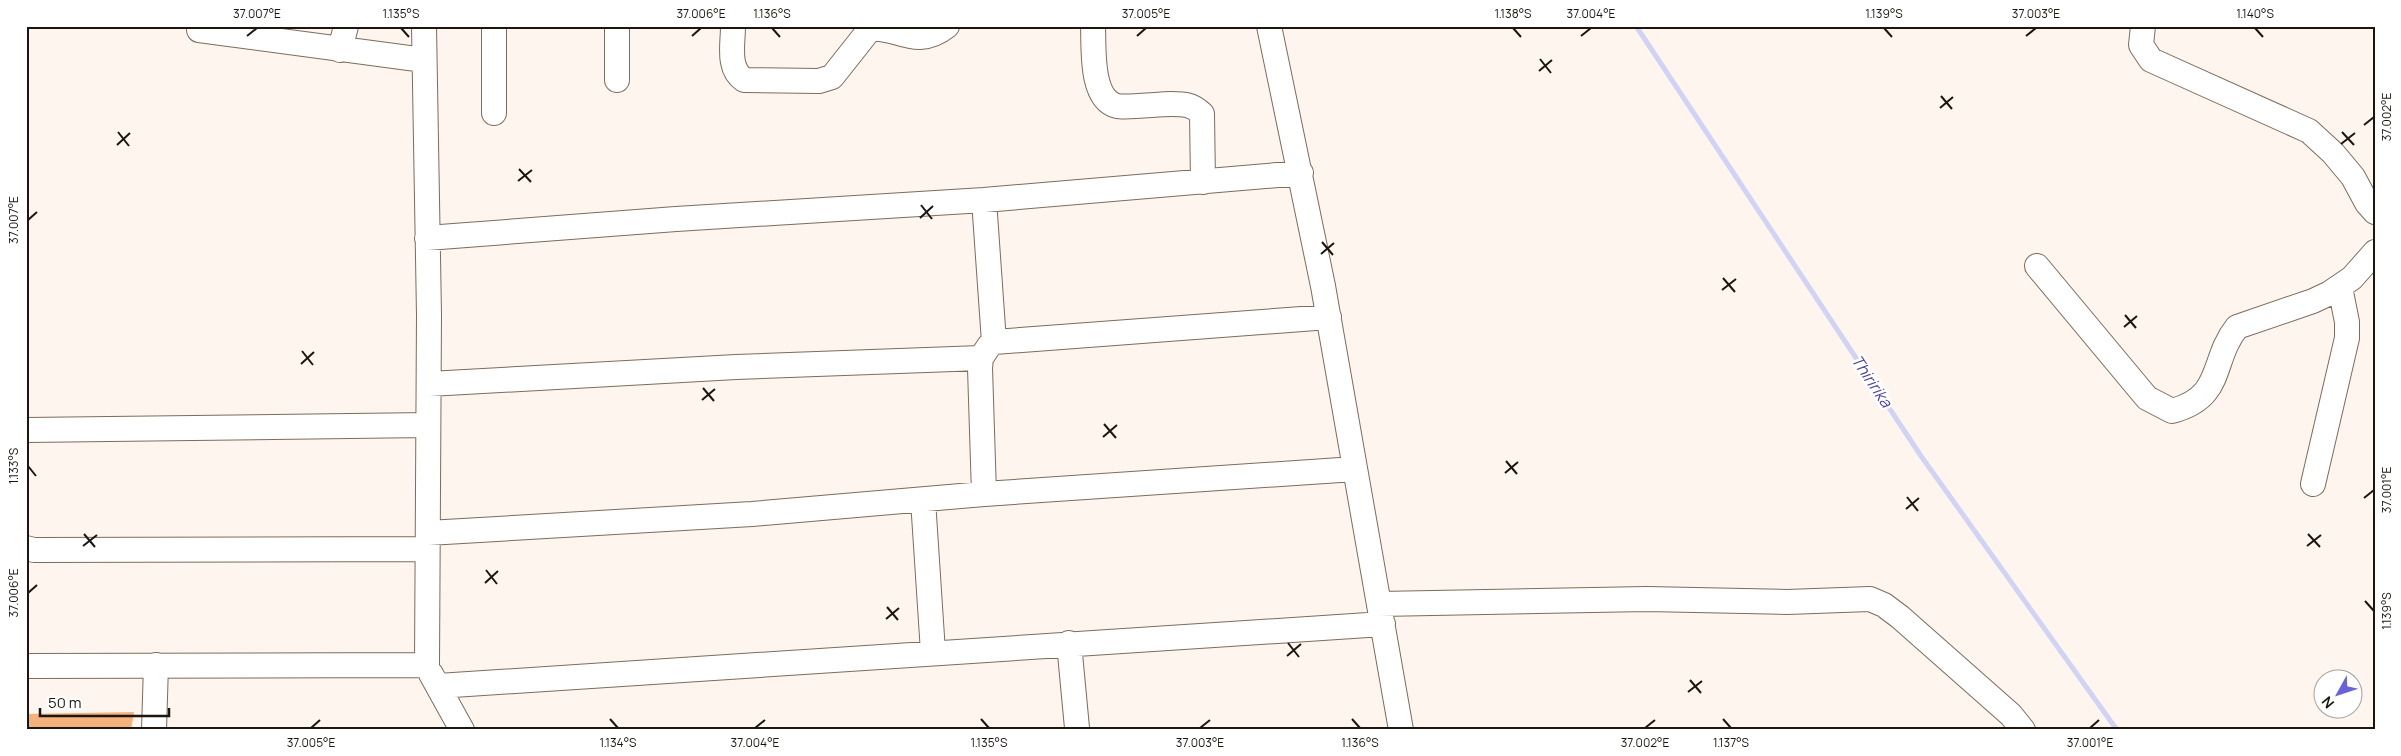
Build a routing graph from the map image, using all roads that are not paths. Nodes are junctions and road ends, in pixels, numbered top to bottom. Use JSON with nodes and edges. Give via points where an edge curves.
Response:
{"nodes":[{"id":1,"x":346,"y":26,"type":"edge"},
{"id":2,"x":424,"y":26,"type":"edge"},
{"id":3,"x":494,"y":26,"type":"edge"},
{"id":4,"x":618,"y":26,"type":"edge"},
{"id":5,"x":733,"y":26,"type":"edge"},
{"id":6,"x":947,"y":26,"type":"edge"},
{"id":7,"x":1093,"y":26,"type":"edge"},
{"id":8,"x":1269,"y":26,"type":"edge"},
{"id":9,"x":2143,"y":26,"type":"edge"},
{"id":10,"x":199,"y":30,"type":"dead end"},
{"id":11,"x":340,"y":50,"type":"junction"},
{"id":12,"x":424,"y":60,"type":"junction"},
{"id":13,"x":617,"y":80,"type":"dead end"},
{"id":14,"x":494,"y":113,"type":"dead end"},
{"id":15,"x":1301,"y":173,"type":"junction"},
{"id":16,"x":1203,"y":182,"type":"junction"},
{"id":17,"x":984,"y":200,"type":"junction"},
{"id":18,"x":2375,"y":212,"type":"edge"},
{"id":19,"x":427,"y":238,"type":"junction"},
{"id":20,"x":2375,"y":252,"type":"edge"},
{"id":21,"x":2037,"y":266,"type":"dead end"},
{"id":22,"x":2340,"y":287,"type":"junction"},
{"id":23,"x":1328,"y":318,"type":"junction"},
{"id":24,"x":987,"y":350,"type":"junction"},
{"id":25,"x":429,"y":384,"type":"junction"},
{"id":26,"x":428,"y":425,"type":"junction"},
{"id":27,"x":26,"y":430,"type":"edge"},
{"id":28,"x":1355,"y":469,"type":"junction"},
{"id":29,"x":2313,"y":484,"type":"dead end"},
{"id":30,"x":984,"y":494,"type":"junction"},
{"id":31,"x":923,"y":500,"type":"junction"},
{"id":32,"x":428,"y":541,"type":"junction"},
{"id":33,"x":26,"y":548,"type":"edge"},
{"id":34,"x":1381,"y":614,"type":"junction"},
{"id":35,"x":1069,"y":643,"type":"junction"},
{"id":36,"x":933,"y":652,"type":"junction"},
{"id":37,"x":156,"y":665,"type":"junction"},
{"id":38,"x":426,"y":665,"type":"junction"},
{"id":39,"x":26,"y":666,"type":"edge"},
{"id":40,"x":438,"y":686,"type":"junction"},
{"id":41,"x":1077,"y":728,"type":"dead end"},
{"id":42,"x":154,"y":730,"type":"edge"},
{"id":43,"x":462,"y":730,"type":"edge"},
{"id":44,"x":1401,"y":730,"type":"edge"},
{"id":45,"x":2023,"y":730,"type":"edge"}],
"edges":[{"from":1,"to":11,"type":"street"},
{"from":2,"to":12,"type":"street"},
{"from":3,"to":14,"type":"street"},
{"from":4,"to":13,"type":"street"},
{"from":5,"to":6,"type":"street","via":[[732,66],[736,75],[744,80],[819,81],[832,77],[870,29],[878,28],[908,38],[928,36]]},
{"from":7,"to":16,"type":"street","via":[[1095,77],[1109,103],[1124,106],[1188,104],[1202,114]]},
{"from":8,"to":15,"type":"street"},
{"from":9,"to":18,"type":"street","via":[[2141,46],[2151,60],[2309,131],[2353,177]]},
{"from":10,"to":11,"type":"street"},
{"from":11,"to":12,"type":"street"},
{"from":12,"to":19,"type":"street"},
{"from":15,"to":16,"type":"street"},
{"from":15,"to":23,"type":"street"},
{"from":16,"to":17,"type":"street"},
{"from":17,"to":19,"type":"street"},
{"from":17,"to":24,"type":"street"},
{"from":19,"to":25,"type":"street"},
{"from":20,"to":22,"type":"street"},
{"from":21,"to":22,"type":"street","via":[[2147,398],[2172,411],[2190,406],[2205,395],[2237,327],[2313,301]]},
{"from":22,"to":29,"type":"street","via":[[2347,338]]},
{"from":23,"to":24,"type":"street"},
{"from":23,"to":28,"type":"street"},
{"from":24,"to":25,"type":"street"},
{"from":24,"to":30,"type":"street"},
{"from":25,"to":26,"type":"street"},
{"from":26,"to":27,"type":"street"},
{"from":26,"to":32,"type":"street"},
{"from":28,"to":30,"type":"street"},
{"from":28,"to":34,"type":"street"},
{"from":30,"to":31,"type":"street"},
{"from":31,"to":32,"type":"street"},
{"from":31,"to":36,"type":"street"},
{"from":32,"to":33,"type":"street"},
{"from":32,"to":38,"type":"street"},
{"from":34,"to":35,"type":"street"},
{"from":34,"to":44,"type":"street"},
{"from":34,"to":45,"type":"street","via":[[1647,599],[1870,600],[1884,605],[1900,617],[2012,715]]},
{"from":35,"to":36,"type":"street"},
{"from":35,"to":41,"type":"street"},
{"from":36,"to":40,"type":"street"},
{"from":37,"to":38,"type":"street"},
{"from":37,"to":39,"type":"street"},
{"from":37,"to":42,"type":"street"},
{"from":38,"to":40,"type":"street"},
{"from":40,"to":43,"type":"street"}]}
